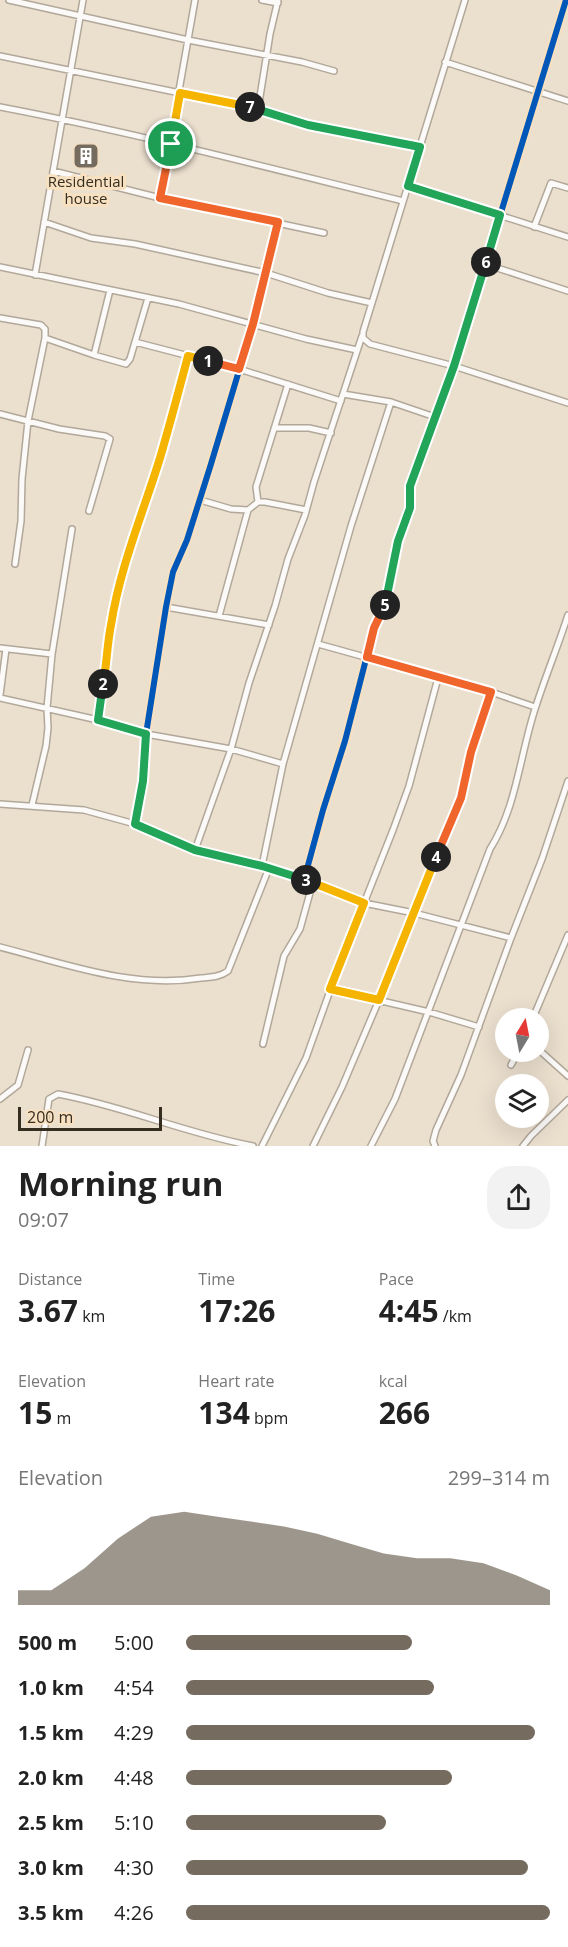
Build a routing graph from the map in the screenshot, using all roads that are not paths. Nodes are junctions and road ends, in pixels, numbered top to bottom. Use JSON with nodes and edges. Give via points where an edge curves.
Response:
{"nodes":[{"id":1,"x":9,"y":0,"type":"edge"},
{"id":2,"x":83,"y":0,"type":"edge"},
{"id":3,"x":195,"y":0,"type":"edge"},
{"id":4,"x":262,"y":0,"type":"edge"},
{"id":5,"x":465,"y":0,"type":"edge"},
{"id":6,"x":566,"y":0,"type":"edge"},
{"id":7,"x":278,"y":1,"type":"edge"},
{"id":8,"x":81,"y":16,"type":"junction"},
{"id":9,"x":188,"y":40,"type":"junction"},
{"id":10,"x":266,"y":55,"type":"junction"},
{"id":11,"x":0,"y":57,"type":"edge"},
{"id":12,"x":446,"y":62,"type":"junction"},
{"id":13,"x":71,"y":71,"type":"junction"},
{"id":14,"x":334,"y":71,"type":"dead end"},
{"id":15,"x":538,"y":91,"type":"junction"},
{"id":16,"x":180,"y":93,"type":"junction"},
{"id":17,"x":568,"y":101,"type":"edge"},
{"id":18,"x":0,"y":107,"type":"edge"},
{"id":19,"x":258,"y":109,"type":"junction"},
{"id":20,"x":62,"y":119,"type":"junction"},
{"id":21,"x":171,"y":144,"type":"junction"},
{"id":22,"x":420,"y":147,"type":"junction"},
{"id":23,"x":53,"y":171,"type":"junction"},
{"id":24,"x":408,"y":186,"type":"junction"},
{"id":25,"x":568,"y":188,"type":"edge"},
{"id":26,"x":160,"y":198,"type":"junction"},
{"id":27,"x":403,"y":201,"type":"junction"},
{"id":28,"x":500,"y":215,"type":"junction"},
{"id":29,"x":44,"y":222,"type":"junction"},
{"id":30,"x":278,"y":222,"type":"junction"},
{"id":31,"x":534,"y":227,"type":"junction"},
{"id":32,"x":324,"y":233,"type":"dead end"},
{"id":33,"x":568,"y":237,"type":"edge"},
{"id":34,"x":485,"y":264,"type":"junction"},
{"id":35,"x":0,"y":267,"type":"edge"},
{"id":36,"x":266,"y":273,"type":"junction"},
{"id":37,"x":35,"y":275,"type":"junction"},
{"id":38,"x":568,"y":290,"type":"edge"},
{"id":39,"x":110,"y":291,"type":"junction"},
{"id":40,"x":148,"y":298,"type":"junction"},
{"id":41,"x":372,"y":303,"type":"junction"},
{"id":42,"x":0,"y":318,"type":"edge"},
{"id":43,"x":253,"y":324,"type":"junction"},
{"id":44,"x":363,"y":332,"type":"junction"},
{"id":45,"x":45,"y":338,"type":"junction"},
{"id":46,"x":135,"y":342,"type":"junction"},
{"id":47,"x":357,"y":350,"type":"junction"},
{"id":48,"x":94,"y":356,"type":"junction"},
{"id":49,"x":188,"y":356,"type":"junction"},
{"id":50,"x":454,"y":366,"type":"junction"},
{"id":51,"x":239,"y":369,"type":"junction"},
{"id":52,"x":288,"y":384,"type":"junction"},
{"id":53,"x":342,"y":398,"type":"junction"},
{"id":54,"x":391,"y":402,"type":"junction"},
{"id":55,"x":568,"y":404,"type":"edge"},
{"id":56,"x":0,"y":414,"type":"edge"},
{"id":57,"x":435,"y":417,"type":"junction"},
{"id":58,"x":28,"y":421,"type":"junction"},
{"id":59,"x":275,"y":428,"type":"junction"},
{"id":60,"x":331,"y":433,"type":"junction"},
{"id":61,"x":200,"y":500,"type":"junction"},
{"id":62,"x":258,"y":502,"type":"junction"},
{"id":63,"x":248,"y":510,"type":"junction"},
{"id":64,"x":306,"y":510,"type":"junction"},
{"id":65,"x":89,"y":511,"type":"dead end"},
{"id":66,"x":72,"y":529,"type":"dead end"},
{"id":67,"x":15,"y":564,"type":"dead end"},
{"id":68,"x":166,"y":607,"type":"junction"},
{"id":69,"x":568,"y":615,"type":"edge"},
{"id":70,"x":219,"y":616,"type":"junction"},
{"id":71,"x":269,"y":625,"type":"junction"},
{"id":72,"x":318,"y":644,"type":"junction"},
{"id":73,"x":3,"y":648,"type":"edge"},
{"id":74,"x":52,"y":654,"type":"junction"},
{"id":75,"x":367,"y":657,"type":"junction"},
{"id":76,"x":438,"y":678,"type":"junction"},
{"id":77,"x":491,"y":692,"type":"junction"},
{"id":78,"x":0,"y":697,"type":"edge"},
{"id":79,"x":535,"y":707,"type":"junction"},
{"id":80,"x":47,"y":708,"type":"junction"},
{"id":81,"x":98,"y":720,"type":"junction"},
{"id":82,"x":146,"y":734,"type":"junction"},
{"id":83,"x":231,"y":749,"type":"junction"},
{"id":84,"x":283,"y":764,"type":"junction"},
{"id":85,"x":568,"y":781,"type":"edge"},
{"id":86,"x":0,"y":804,"type":"edge"},
{"id":87,"x":32,"y":805,"type":"junction"},
{"id":88,"x":560,"y":806,"type":"junction"},
{"id":89,"x":568,"y":808,"type":"edge"},
{"id":90,"x":135,"y":824,"type":"junction"},
{"id":91,"x":195,"y":850,"type":"junction"},
{"id":92,"x":262,"y":866,"type":"junction"},
{"id":93,"x":269,"y":868,"type":"junction"},
{"id":94,"x":304,"y":880,"type":"junction"},
{"id":95,"x":313,"y":882,"type":"junction"},
{"id":96,"x":364,"y":903,"type":"junction"},
{"id":97,"x":414,"y":913,"type":"junction"},
{"id":98,"x":460,"y":925,"type":"junction"},
{"id":99,"x":568,"y":935,"type":"edge"},
{"id":100,"x":511,"y":938,"type":"junction"},
{"id":101,"x":0,"y":947,"type":"edge"},
{"id":102,"x":330,"y":989,"type":"junction"},
{"id":103,"x":379,"y":1000,"type":"junction"},
{"id":104,"x":537,"y":1008,"type":"edge"},
{"id":105,"x":429,"y":1012,"type":"junction"},
{"id":106,"x":479,"y":1026,"type":"junction"},
{"id":107,"x":263,"y":1044,"type":"dead end"},
{"id":108,"x":28,"y":1050,"type":"dead end"},
{"id":109,"x":549,"y":1059,"type":"edge"},
{"id":110,"x":513,"y":1062,"type":"edge"},
{"id":111,"x":511,"y":1065,"type":"dead end"},
{"id":112,"x":568,"y":1076,"type":"edge"},
{"id":113,"x":0,"y":1099,"type":"edge"},
{"id":114,"x":568,"y":1100,"type":"edge"},
{"id":115,"x":42,"y":1146,"type":"edge"},
{"id":116,"x":253,"y":1146,"type":"edge"},
{"id":117,"x":262,"y":1146,"type":"edge"},
{"id":118,"x":313,"y":1146,"type":"edge"},
{"id":119,"x":371,"y":1146,"type":"edge"},
{"id":120,"x":435,"y":1146,"type":"edge"},
{"id":121,"x":524,"y":1146,"type":"edge"}],
"edges":[{"from":1,"to":8,"type":"street"},
{"from":2,"to":8,"type":"street"},
{"from":3,"to":9,"type":"street"},
{"from":4,"to":7,"type":"street"},
{"from":5,"to":12,"type":"street"},
{"from":6,"to":15,"type":"street"},
{"from":7,"to":10,"type":"street"},
{"from":8,"to":9,"type":"street"},
{"from":8,"to":13,"type":"street"},
{"from":9,"to":10,"type":"street"},
{"from":9,"to":16,"type":"street"},
{"from":10,"to":14,"type":"street"},
{"from":10,"to":19,"type":"street"},
{"from":11,"to":13,"type":"street"},
{"from":12,"to":15,"type":"street"},
{"from":12,"to":22,"type":"street"},
{"from":13,"to":16,"type":"street"},
{"from":13,"to":20,"type":"street"},
{"from":15,"to":17,"type":"street"},
{"from":15,"to":28,"type":"street"},
{"from":16,"to":19,"type":"street"},
{"from":16,"to":21,"type":"street"},
{"from":18,"to":20,"type":"street"},
{"from":19,"to":22,"type":"street","via":[[308,125]]},
{"from":20,"to":21,"type":"street"},
{"from":20,"to":23,"type":"street"},
{"from":21,"to":26,"type":"street"},
{"from":21,"to":27,"type":"street"},
{"from":22,"to":24,"type":"street"},
{"from":23,"to":26,"type":"street"},
{"from":23,"to":29,"type":"street"},
{"from":24,"to":27,"type":"street"},
{"from":24,"to":28,"type":"street"},
{"from":25,"to":31,"type":"street","via":[[551,183]]},
{"from":26,"to":30,"type":"street"},
{"from":27,"to":41,"type":"street"},
{"from":28,"to":31,"type":"street"},
{"from":28,"to":34,"type":"street"},
{"from":29,"to":36,"type":"street","via":[[91,238]]},
{"from":29,"to":37,"type":"street"},
{"from":30,"to":32,"type":"street"},
{"from":30,"to":36,"type":"street"},
{"from":31,"to":33,"type":"street"},
{"from":34,"to":38,"type":"street"},
{"from":34,"to":50,"type":"street"},
{"from":35,"to":37,"type":"street"},
{"from":36,"to":41,"type":"street"},
{"from":36,"to":43,"type":"street"},
{"from":37,"to":39,"type":"street"},
{"from":39,"to":40,"type":"street"},
{"from":39,"to":48,"type":"street"},
{"from":40,"to":43,"type":"street"},
{"from":40,"to":46,"type":"street"},
{"from":41,"to":44,"type":"street"},
{"from":42,"to":45,"type":"street","via":[[41,325]]},
{"from":43,"to":47,"type":"street"},
{"from":43,"to":51,"type":"street"},
{"from":44,"to":47,"type":"street"},
{"from":44,"to":50,"type":"street","via":[[363,338],[370,344]]},
{"from":45,"to":48,"type":"street"},
{"from":45,"to":58,"type":"street"},
{"from":46,"to":48,"type":"street","via":[[126,364]]},
{"from":46,"to":49,"type":"street"},
{"from":47,"to":53,"type":"street"},
{"from":49,"to":51,"type":"street"},
{"from":49,"to":81,"type":"street","via":[[110,625]]},
{"from":50,"to":55,"type":"street"},
{"from":50,"to":57,"type":"street"},
{"from":51,"to":52,"type":"street"},
{"from":51,"to":61,"type":"street"},
{"from":52,"to":53,"type":"street"},
{"from":52,"to":59,"type":"street"},
{"from":53,"to":54,"type":"street"},
{"from":53,"to":60,"type":"street"},
{"from":54,"to":57,"type":"street"},
{"from":54,"to":72,"type":"street"},
{"from":56,"to":58,"type":"street"},
{"from":57,"to":75,"type":"street","via":[[410,486],[410,508],[398,541],[385,607],[374,628]]},
{"from":58,"to":65,"type":"street","via":[[110,439]]},
{"from":58,"to":67,"type":"street"},
{"from":59,"to":60,"type":"street","via":[[309,428]]},
{"from":59,"to":62,"type":"street","via":[[256,487]]},
{"from":60,"to":64,"type":"street"},
{"from":61,"to":63,"type":"street"},
{"from":61,"to":68,"type":"street","via":[[173,572]]},
{"from":62,"to":63,"type":"street"},
{"from":62,"to":64,"type":"street"},
{"from":63,"to":70,"type":"street"},
{"from":64,"to":71,"type":"street"},
{"from":66,"to":74,"type":"street"},
{"from":68,"to":70,"type":"street"},
{"from":68,"to":82,"type":"street"},
{"from":69,"to":79,"type":"street"},
{"from":70,"to":71,"type":"street"},
{"from":71,"to":83,"type":"street"},
{"from":72,"to":75,"type":"street"},
{"from":72,"to":84,"type":"street"},
{"from":73,"to":74,"type":"street"},
{"from":73,"to":78,"type":"street"},
{"from":74,"to":80,"type":"street"},
{"from":75,"to":76,"type":"street"},
{"from":75,"to":94,"type":"street"},
{"from":76,"to":77,"type":"street"},
{"from":76,"to":96,"type":"street","via":[[409,786]]},
{"from":77,"to":79,"type":"street"},
{"from":77,"to":97,"type":"street","via":[[461,798]]},
{"from":78,"to":80,"type":"street"},
{"from":79,"to":98,"type":"street","via":[[500,833]]},
{"from":80,"to":81,"type":"street"},
{"from":80,"to":87,"type":"street","via":[[46,746]]},
{"from":81,"to":82,"type":"street"},
{"from":82,"to":83,"type":"street"},
{"from":82,"to":90,"type":"street"},
{"from":83,"to":84,"type":"street"},
{"from":83,"to":91,"type":"street"},
{"from":84,"to":92,"type":"street"},
{"from":85,"to":88,"type":"street"},
{"from":86,"to":87,"type":"street"},
{"from":87,"to":90,"type":"street","via":[[84,810]]},
{"from":88,"to":89,"type":"street"},
{"from":88,"to":100,"type":"street"},
{"from":90,"to":91,"type":"street"},
{"from":91,"to":92,"type":"street"},
{"from":92,"to":93,"type":"street"},
{"from":93,"to":94,"type":"street"},
{"from":93,"to":101,"type":"street","via":[[228,971],[222,976],[175,981],[111,977]]},
{"from":94,"to":95,"type":"street"},
{"from":95,"to":96,"type":"street"},
{"from":95,"to":107,"type":"street","via":[[300,928],[284,956]]},
{"from":96,"to":97,"type":"street"},
{"from":96,"to":102,"type":"street"},
{"from":97,"to":98,"type":"street"},
{"from":97,"to":103,"type":"street"},
{"from":98,"to":100,"type":"street"},
{"from":98,"to":105,"type":"street"},
{"from":99,"to":104,"type":"street"},
{"from":100,"to":106,"type":"street"},
{"from":102,"to":103,"type":"street"},
{"from":102,"to":117,"type":"street","via":[[306,1058]]},
{"from":103,"to":105,"type":"street"},
{"from":103,"to":118,"type":"street"},
{"from":105,"to":106,"type":"street"},
{"from":105,"to":119,"type":"street","via":[[395,1099]]},
{"from":106,"to":120,"type":"street","via":[[436,1130]]},
{"from":108,"to":113,"type":"street","via":[[18,1085]]},
{"from":109,"to":112,"type":"street"},
{"from":110,"to":111,"type":"street"},
{"from":114,"to":121,"type":"street"},
{"from":115,"to":116,"type":"street","via":[[50,1099],[58,1094]]}]}
